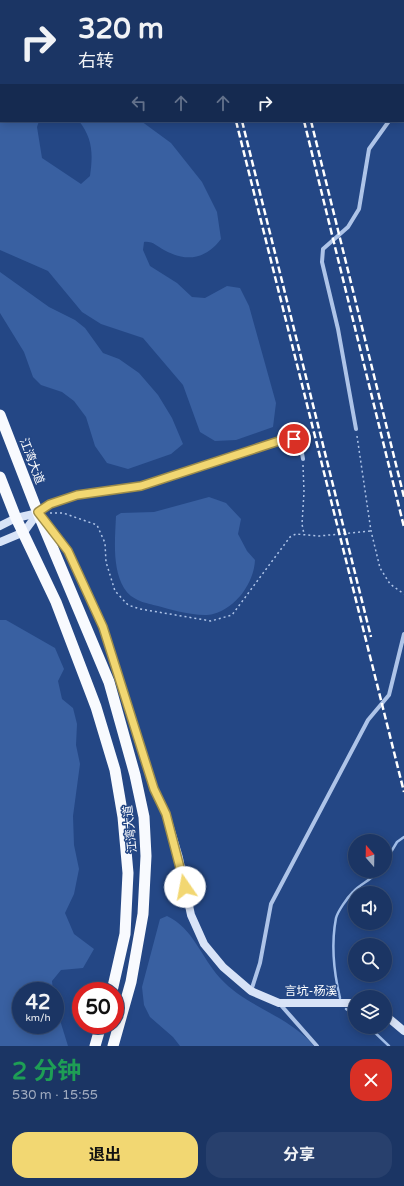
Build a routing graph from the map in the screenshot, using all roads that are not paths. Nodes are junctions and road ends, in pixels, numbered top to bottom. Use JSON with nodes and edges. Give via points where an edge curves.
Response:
{"nodes":[{"id":1,"x":388,"y":122,"type":"edge"},
{"id":2,"x":0,"y":415,"type":"edge"},
{"id":3,"x":356,"y":429,"type":"road end"},
{"id":4,"x":303,"y":459,"type":"road end"},
{"id":5,"x":0,"y":477,"type":"edge"},
{"id":6,"x":38,"y":512,"type":"junction"},
{"id":7,"x":16,"y":518,"type":"junction"},
{"id":8,"x":0,"y":526,"type":"edge"},
{"id":9,"x":24,"y":532,"type":"junction"},
{"id":10,"x":0,"y":542,"type":"edge"},
{"id":11,"x":404,"y":634,"type":"edge"},
{"id":12,"x":114,"y":982,"type":"edge"},
{"id":13,"x":251,"y":991,"type":"junction"},
{"id":14,"x":279,"y":1003,"type":"junction"},
{"id":15,"x":348,"y":1003,"type":"edge"},
{"id":16,"x":392,"y":1021,"type":"edge"},
{"id":17,"x":404,"y":1031,"type":"edge"},
{"id":18,"x":99,"y":1034,"type":"edge"},
{"id":19,"x":95,"y":1046,"type":"edge"},
{"id":20,"x":113,"y":1046,"type":"edge"},
{"id":21,"x":317,"y":1046,"type":"edge"}],
"edges":[{"from":1,"to":3,"type":"street","via":[[369,148],[359,209],[348,227],[323,249],[322,262],[338,330]]},
{"from":2,"to":6,"type":"highway","name":"江湾大道"},
{"from":4,"to":6,"type":"street","via":[[302,450],[297,442],[294,439],[285,439],[141,486],[77,495],[50,504]]},
{"from":5,"to":7,"type":"highway","name":"江湾大道"},
{"from":6,"to":7,"type":"main road"},
{"from":6,"to":9,"type":"main road"},
{"from":6,"to":13,"type":"main road","name":"言坑-杨溪","via":[[68,551],[103,627],[154,789],[166,814],[179,858],[191,915],[204,944],[223,967]]},
{"from":6,"to":20,"type":"highway","name":"江湾大道","via":[[110,682],[144,817],[144,914],[131,982]]},
{"from":7,"to":8,"type":"main road"},
{"from":7,"to":9,"type":"highway","name":"江湾大道"},
{"from":9,"to":10,"type":"main road"},
{"from":9,"to":12,"type":"highway","name":"江湾大道","via":[[56,602],[86,679],[116,778],[123,817],[128,873],[125,934]]},
{"from":11,"to":13,"type":"street","via":[[389,695],[368,720],[271,904],[260,963]]},
{"from":13,"to":14,"type":"main road","name":"言坑-杨溪"},
{"from":14,"to":15,"type":"main road","name":"言坑-杨溪"},
{"from":14,"to":21,"type":"street"},
{"from":16,"to":17,"type":"main road"},
{"from":18,"to":19,"type":"highway"}]}
